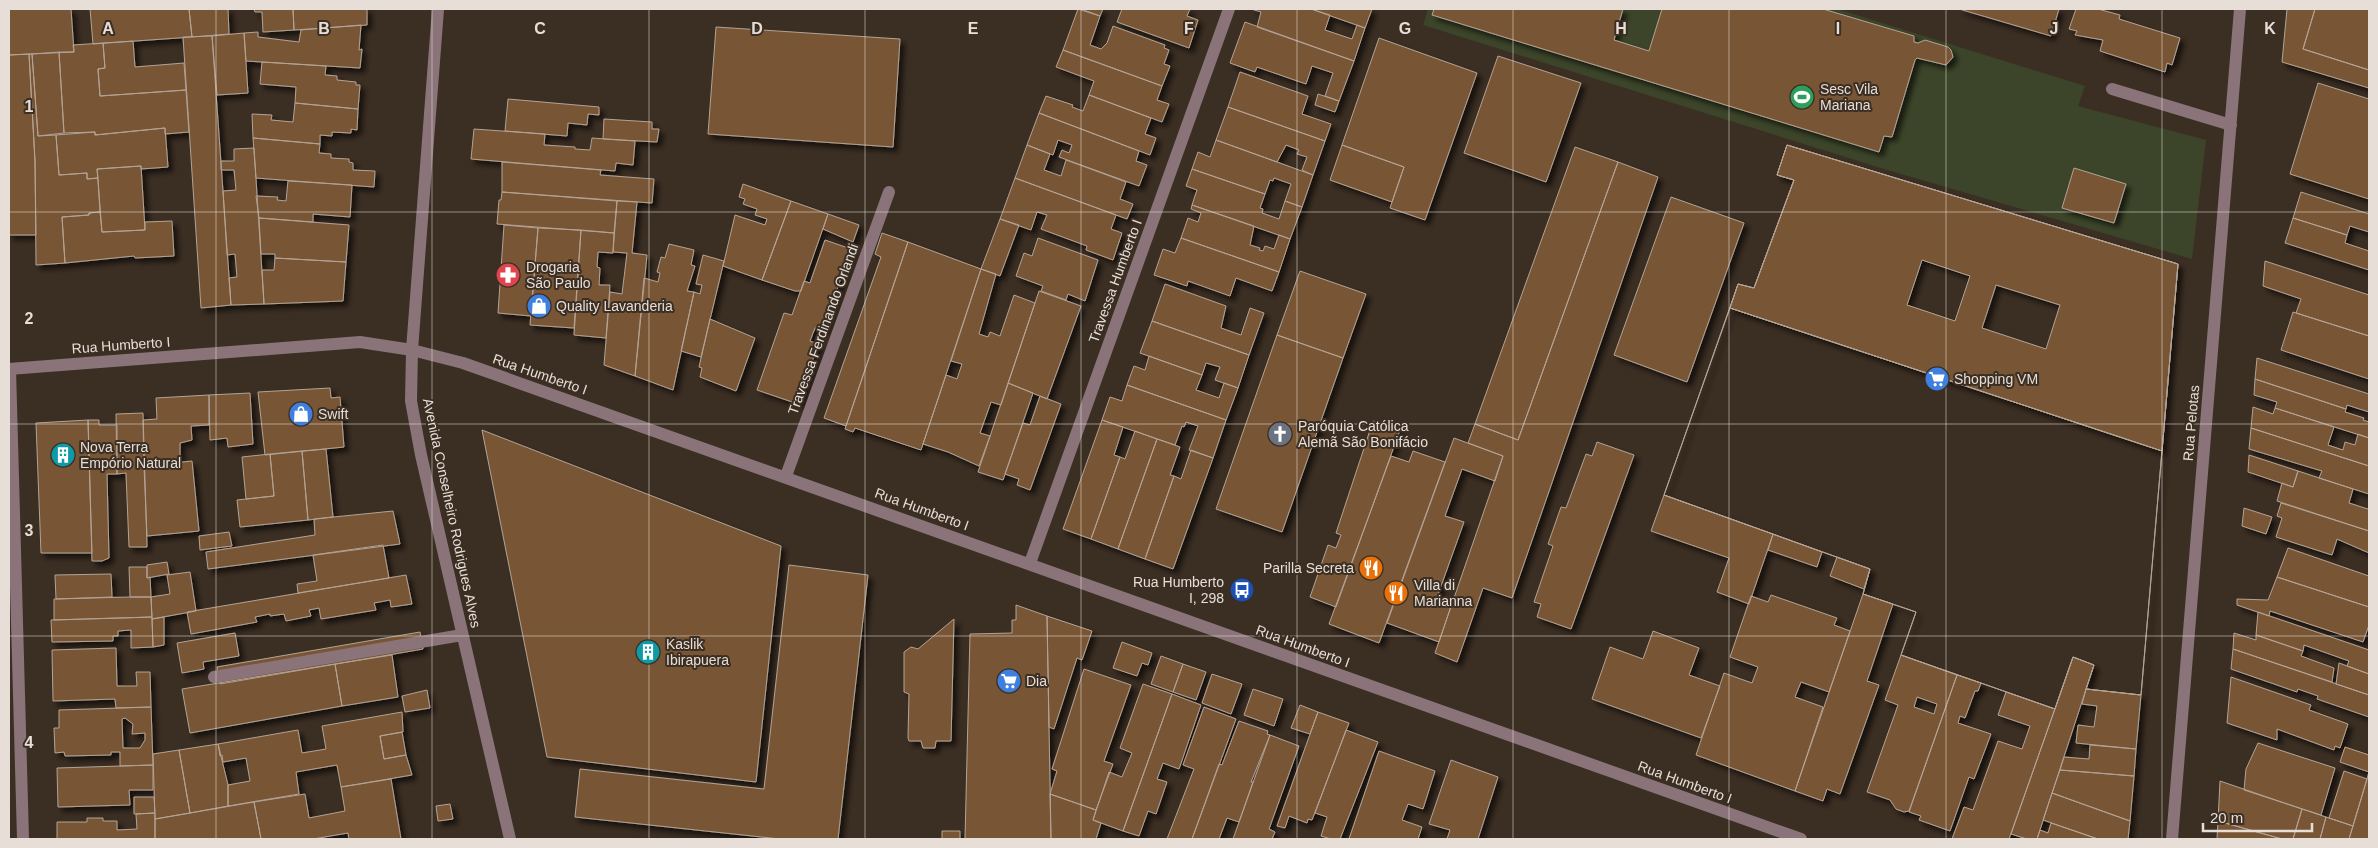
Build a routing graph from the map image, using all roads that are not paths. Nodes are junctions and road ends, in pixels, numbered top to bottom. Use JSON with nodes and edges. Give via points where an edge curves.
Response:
{"nodes":[{"id":1,"x":438,"y":9,"type":"edge"},
{"id":2,"x":1229,"y":9,"type":"edge"},
{"id":3,"x":2240,"y":9,"type":"edge"},
{"id":4,"x":2112,"y":89,"type":"dead end"},
{"id":5,"x":2231,"y":125,"type":"junction"},
{"id":6,"x":889,"y":192,"type":"dead end"},
{"id":7,"x":412,"y":350,"type":"junction"},
{"id":8,"x":10,"y":369,"type":"edge"},
{"id":9,"x":786,"y":476,"type":"junction"},
{"id":10,"x":1030,"y":563,"type":"junction"},
{"id":11,"x":462,"y":635,"type":"junction"},
{"id":12,"x":214,"y":677,"type":"dead end"},
{"id":13,"x":23,"y":839,"type":"edge"},
{"id":14,"x":510,"y":839,"type":"edge"},
{"id":15,"x":1801,"y":839,"type":"edge"},
{"id":16,"x":2172,"y":839,"type":"edge"}],
"edges":[{"from":1,"to":7,"type":"street","name":"Avenida Conselheiro Rodrigues Alves"},
{"from":2,"to":10,"type":"street","name":"Travessa Humberto I"},
{"from":3,"to":5,"type":"street","name":"Rua Pelotas"},
{"from":4,"to":5,"type":"street"},
{"from":5,"to":16,"type":"street","name":"Rua Pelotas"},
{"from":6,"to":9,"type":"street","name":"Travessa Ferdinando Orlandi"},
{"from":7,"to":8,"type":"street","name":"Rua Humberto I","via":[[360,342]]},
{"from":7,"to":9,"type":"street","name":"Rua Humberto I","via":[[462,362]]},
{"from":7,"to":11,"type":"street","name":"Avenida Conselheiro Rodrigues Alves","via":[[411,400]]},
{"from":8,"to":13,"type":"street"},
{"from":9,"to":10,"type":"street","name":"Rua Humberto I"},
{"from":10,"to":15,"type":"street","name":"Rua Humberto I"},
{"from":11,"to":12,"type":"street"},
{"from":11,"to":14,"type":"street","name":"Avenida Conselheiro Rodrigues Alves"}]}
